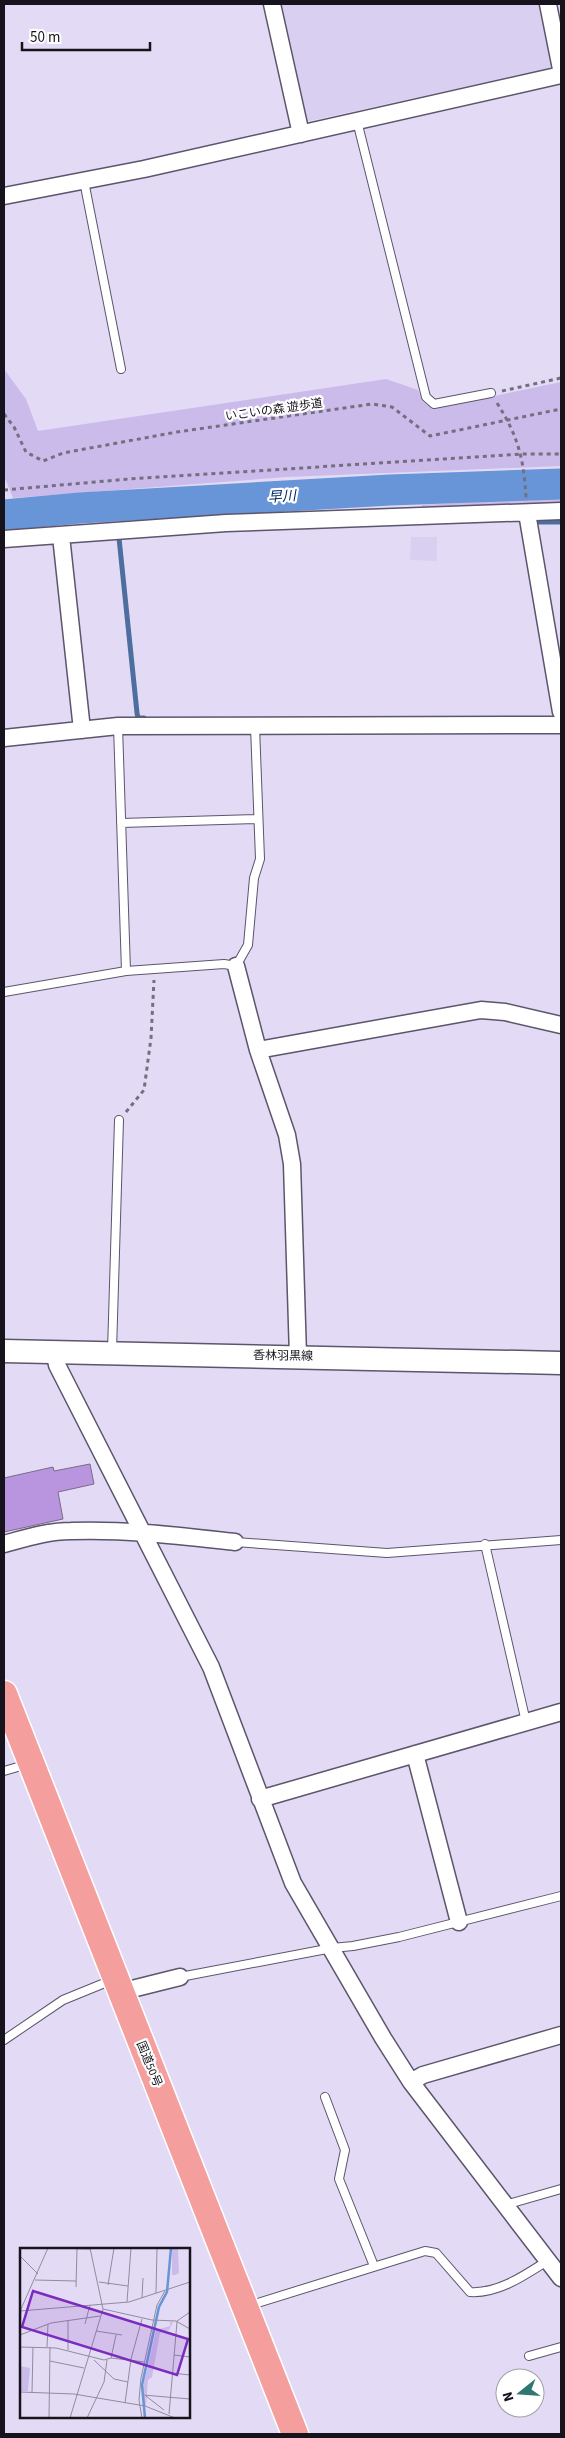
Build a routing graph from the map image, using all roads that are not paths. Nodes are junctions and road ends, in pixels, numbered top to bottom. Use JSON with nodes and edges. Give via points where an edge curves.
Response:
{"nodes":[{"id":1,"x":272,"y":4,"type":"edge"},
{"id":2,"x":548,"y":4,"type":"edge"},
{"id":3,"x":561,"y":69,"type":"edge"},
{"id":4,"x":561,"y":75,"type":"edge"},
{"id":5,"x":357,"y":121,"type":"junction"},
{"id":6,"x":301,"y":134,"type":"junction"},
{"id":7,"x":84,"y":181,"type":"junction"},
{"id":8,"x":4,"y":196,"type":"edge"},
{"id":9,"x":121,"y":369,"type":"dead end"},
{"id":10,"x":490,"y":393,"type":"road end"},
{"id":11,"x":527,"y":506,"type":"junction"},
{"id":12,"x":561,"y":511,"type":"edge"},
{"id":13,"x":61,"y":536,"type":"junction"},
{"id":14,"x":4,"y":539,"type":"edge"},
{"id":15,"x":561,"y":712,"type":"edge"},
{"id":16,"x":561,"y":725,"type":"edge"},
{"id":17,"x":118,"y":726,"type":"junction"},
{"id":18,"x":255,"y":726,"type":"junction"},
{"id":19,"x":82,"y":730,"type":"junction"},
{"id":20,"x":4,"y":738,"type":"edge"},
{"id":21,"x":258,"y":818,"type":"junction"},
{"id":22,"x":121,"y":822,"type":"junction"},
{"id":23,"x":236,"y":966,"type":"junction"},
{"id":24,"x":126,"y":972,"type":"junction"},
{"id":25,"x":4,"y":992,"type":"edge"},
{"id":26,"x":561,"y":1025,"type":"edge"},
{"id":27,"x":258,"y":1050,"type":"junction"},
{"id":28,"x":119,"y":1120,"type":"road end"},
{"id":29,"x":54,"y":1350,"type":"junction"},
{"id":30,"x":4,"y":1351,"type":"edge"},
{"id":31,"x":112,"y":1352,"type":"junction"},
{"id":32,"x":298,"y":1356,"type":"junction"},
{"id":33,"x":561,"y":1363,"type":"edge"},
{"id":34,"x":143,"y":1533,"type":"junction"},
{"id":35,"x":561,"y":1540,"type":"edge"},
{"id":36,"x":235,"y":1542,"type":"joint"},
{"id":37,"x":4,"y":1544,"type":"edge"},
{"id":38,"x":484,"y":1544,"type":"junction"},
{"id":39,"x":4,"y":1694,"type":"edge"},
{"id":40,"x":561,"y":1712,"type":"edge"},
{"id":41,"x":526,"y":1722,"type":"junction"},
{"id":42,"x":415,"y":1754,"type":"junction"},
{"id":43,"x":30,"y":1764,"type":"junction"},
{"id":44,"x":4,"y":1770,"type":"edge"},
{"id":45,"x":260,"y":1799,"type":"junction"},
{"id":46,"x":561,"y":1896,"type":"edge"},
{"id":47,"x":459,"y":1922,"type":"junction"},
{"id":48,"x":332,"y":1948,"type":"junction"},
{"id":49,"x":180,"y":1977,"type":"joint"},
{"id":50,"x":118,"y":1985,"type":"junction"},
{"id":51,"x":561,"y":2035,"type":"edge"},
{"id":52,"x":4,"y":2040,"type":"edge"},
{"id":53,"x":410,"y":2082,"type":"junction"},
{"id":54,"x":325,"y":2097,"type":"dead end"},
{"id":55,"x":561,"y":2189,"type":"edge"},
{"id":56,"x":505,"y":2205,"type":"junction"},
{"id":57,"x":547,"y":2261,"type":"junction"},
{"id":58,"x":374,"y":2266,"type":"junction"},
{"id":59,"x":561,"y":2278,"type":"edge"},
{"id":60,"x":246,"y":2307,"type":"junction"},
{"id":61,"x":561,"y":2347,"type":"edge"},
{"id":62,"x":530,"y":2356,"type":"dead end"},
{"id":63,"x":295,"y":2434,"type":"edge"}],
"edges":[{"from":1,"to":6,"type":"street"},
{"from":2,"to":3,"type":"street"},
{"from":4,"to":5,"type":"street"},
{"from":5,"to":6,"type":"street"},
{"from":5,"to":10,"type":"lane","via":[[426,397],[434,404]]},
{"from":6,"to":7,"type":"street"},
{"from":7,"to":8,"type":"street"},
{"from":7,"to":9,"type":"lane"},
{"from":11,"to":12,"type":"street"},
{"from":11,"to":13,"type":"street"},
{"from":11,"to":15,"type":"street"},
{"from":13,"to":14,"type":"street"},
{"from":13,"to":19,"type":"street"},
{"from":16,"to":18,"type":"street"},
{"from":17,"to":18,"type":"street"},
{"from":17,"to":19,"type":"street"},
{"from":17,"to":22,"type":"lane"},
{"from":18,"to":21,"type":"lane"},
{"from":19,"to":20,"type":"street"},
{"from":21,"to":22,"type":"lane"},
{"from":21,"to":23,"type":"lane","via":[[260,859],[254,878],[248,945]]},
{"from":22,"to":24,"type":"lane"},
{"from":23,"to":24,"type":"lane","via":[[224,964]]},
{"from":23,"to":27,"type":"street"},
{"from":24,"to":25,"type":"lane"},
{"from":26,"to":27,"type":"street","via":[[481,1010]]},
{"from":27,"to":32,"type":"street","via":[[286,1135],[292,1164]]},
{"from":28,"to":31,"type":"lane"},
{"from":29,"to":30,"type":"main road","name":"香林羽黒線"},
{"from":29,"to":31,"type":"main road","name":"香林羽黒線"},
{"from":29,"to":34,"type":"street","via":[[57,1365]]},
{"from":31,"to":32,"type":"main road","name":"香林羽黒線"},
{"from":32,"to":33,"type":"main road","name":"香林羽黒線"},
{"from":34,"to":36,"type":"street"},
{"from":34,"to":37,"type":"street","via":[[71,1531]]},
{"from":34,"to":45,"type":"street","via":[[211,1668]]},
{"from":35,"to":38,"type":"lane"},
{"from":36,"to":38,"type":"lane","via":[[387,1553]]},
{"from":38,"to":41,"type":"lane"},
{"from":39,"to":43,"type":"highway","name":"国道50号"},
{"from":40,"to":41,"type":"street"},
{"from":41,"to":42,"type":"street"},
{"from":42,"to":45,"type":"street"},
{"from":42,"to":47,"type":"street"},
{"from":43,"to":44,"type":"lane"},
{"from":43,"to":50,"type":"highway","name":"国道50号"},
{"from":45,"to":48,"type":"street","via":[[286,1868]]},
{"from":46,"to":47,"type":"lane"},
{"from":47,"to":48,"type":"lane","via":[[390,1939]]},
{"from":48,"to":49,"type":"lane"},
{"from":48,"to":53,"type":"street"},
{"from":49,"to":50,"type":"street"},
{"from":50,"to":52,"type":"lane","via":[[63,2000]]},
{"from":50,"to":60,"type":"highway","name":"国道50号"},
{"from":51,"to":53,"type":"street","via":[[423,2075]]},
{"from":53,"to":56,"type":"street"},
{"from":54,"to":58,"type":"lane","via":[[345,2150],[339,2179]]},
{"from":55,"to":56,"type":"lane"},
{"from":56,"to":57,"type":"street"},
{"from":57,"to":58,"type":"lane","via":[[517,2280],[478,2293],[470,2292],[436,2253],[425,2250]]},
{"from":57,"to":59,"type":"street"},
{"from":58,"to":60,"type":"lane"},
{"from":60,"to":63,"type":"highway","name":"国道50号"},
{"from":61,"to":62,"type":"lane"}]}
